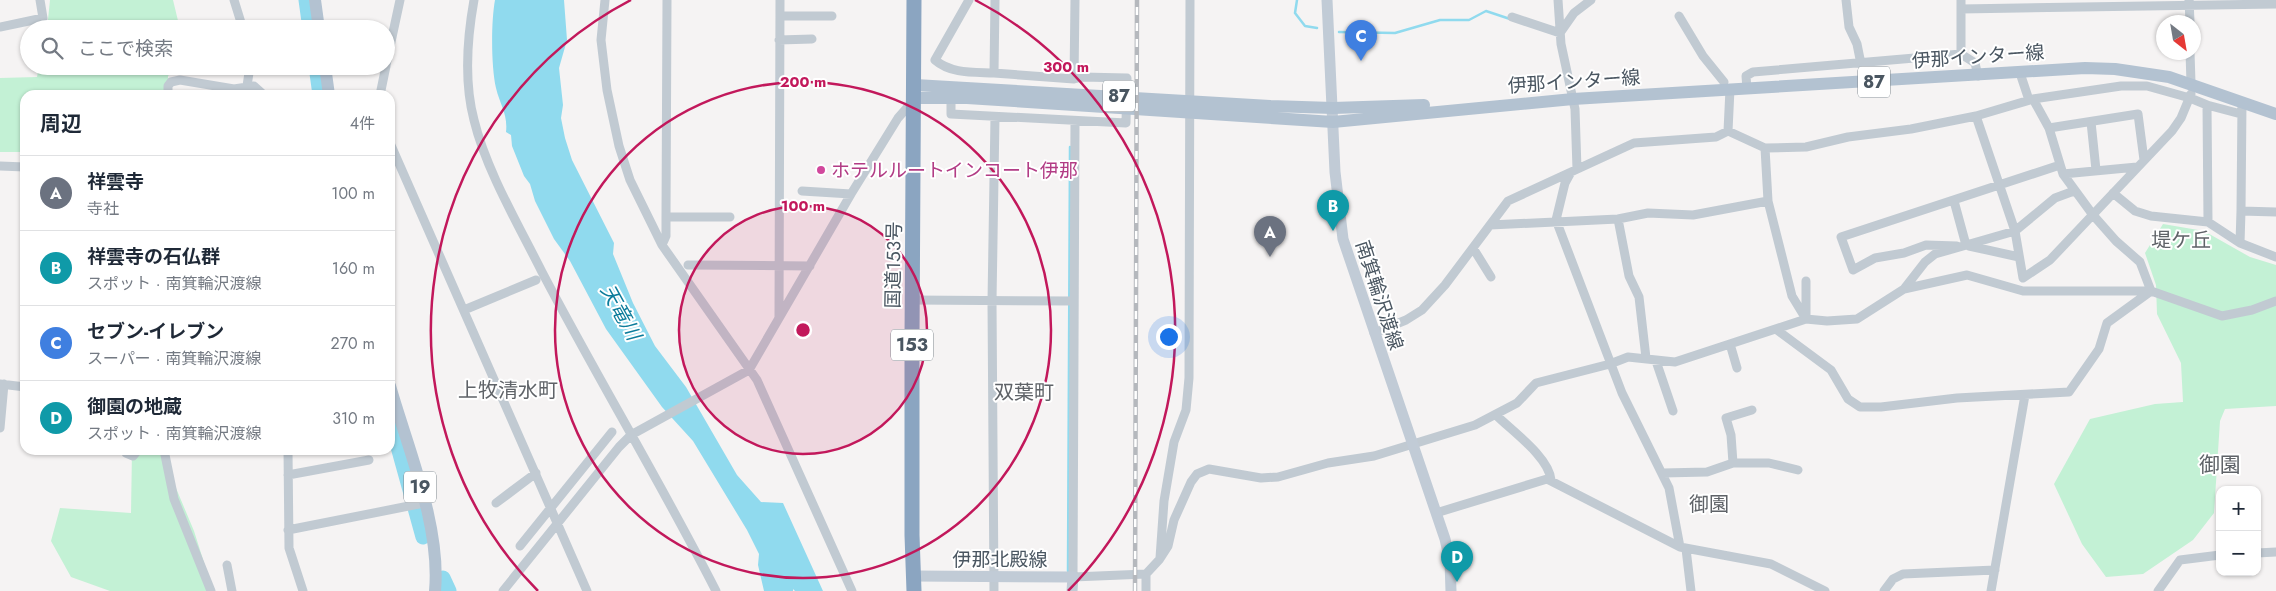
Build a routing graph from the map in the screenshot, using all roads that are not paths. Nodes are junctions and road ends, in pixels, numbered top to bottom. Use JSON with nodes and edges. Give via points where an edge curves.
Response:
{"nodes":[{"id":1,"x":40,"y":0,"type":"edge"},
{"id":2,"x":234,"y":0,"type":"edge"},
{"id":3,"x":315,"y":0,"type":"edge"},
{"id":4,"x":400,"y":0,"type":"edge"},
{"id":5,"x":474,"y":0,"type":"edge"},
{"id":6,"x":606,"y":0,"type":"edge"},
{"id":7,"x":667,"y":0,"type":"edge"},
{"id":8,"x":780,"y":0,"type":"edge"},
{"id":9,"x":914,"y":0,"type":"edge"},
{"id":10,"x":969,"y":0,"type":"edge"},
{"id":11,"x":995,"y":0,"type":"edge"},
{"id":12,"x":1075,"y":0,"type":"edge"},
{"id":13,"x":1190,"y":0,"type":"edge"},
{"id":14,"x":1327,"y":0,"type":"edge"},
{"id":15,"x":1558,"y":0,"type":"edge"},
{"id":16,"x":1591,"y":0,"type":"edge"},
{"id":17,"x":1846,"y":0,"type":"edge"},
{"id":18,"x":2189,"y":2,"type":"edge"},
{"id":19,"x":1961,"y":4,"type":"edge"},
{"id":20,"x":2276,"y":4,"type":"edge"},
{"id":21,"x":2190,"y":15,"type":"edge"},
{"id":22,"x":780,"y":16,"type":"junction"},
{"id":23,"x":832,"y":16,"type":"dead end"},
{"id":24,"x":1679,"y":16,"type":"dead end"},
{"id":25,"x":1512,"y":17,"type":"dead end"},
{"id":26,"x":33,"y":20,"type":"edge"},
{"id":27,"x":240,"y":20,"type":"edge"},
{"id":28,"x":318,"y":20,"type":"edge"},
{"id":29,"x":20,"y":23,"type":"edge"},
{"id":30,"x":395,"y":24,"type":"edge"},
{"id":31,"x":0,"y":27,"type":"edge"},
{"id":32,"x":1560,"y":33,"type":"junction"},
{"id":33,"x":812,"y":39,"type":"dead end"},
{"id":34,"x":779,"y":40,"type":"junction"},
{"id":35,"x":1961,"y":54,"type":"junction"},
{"id":36,"x":2191,"y":60,"type":"edge"},
{"id":37,"x":1861,"y":64,"type":"junction"},
{"id":38,"x":953,"y":70,"type":"junction"},
{"id":39,"x":2020,"y":72,"type":"junction"},
{"id":40,"x":994,"y":73,"type":"junction"},
{"id":41,"x":249,"y":75,"type":"edge"},
{"id":42,"x":326,"y":75,"type":"edge"},
{"id":43,"x":384,"y":75,"type":"edge"},
{"id":44,"x":1978,"y":76,"type":"junction"},
{"id":45,"x":1074,"y":79,"type":"junction"},
{"id":46,"x":2193,"y":83,"type":"junction"},
{"id":47,"x":1727,"y":85,"type":"junction"},
{"id":48,"x":247,"y":86,"type":"junction"},
{"id":49,"x":1747,"y":88,"type":"junction"},
{"id":50,"x":168,"y":90,"type":"edge"},
{"id":51,"x":251,"y":90,"type":"edge"},
{"id":52,"x":258,"y":90,"type":"edge"},
{"id":53,"x":328,"y":90,"type":"edge"},
{"id":54,"x":381,"y":90,"type":"edge"},
{"id":55,"x":915,"y":92,"type":"junction"},
{"id":56,"x":951,"y":92,"type":"junction"},
{"id":57,"x":2190,"y":98,"type":"junction"},
{"id":58,"x":1573,"y":99,"type":"junction"},
{"id":59,"x":2031,"y":100,"type":"junction"},
{"id":60,"x":2207,"y":105,"type":"junction"},
{"id":61,"x":1333,"y":108,"type":"junction"},
{"id":62,"x":1466,"y":108,"type":"junction"},
{"id":63,"x":2242,"y":108,"type":"junction"},
{"id":64,"x":1270,"y":112,"type":"junction"},
{"id":65,"x":2276,"y":114,"type":"edge"},
{"id":66,"x":1976,"y":116,"type":"junction"},
{"id":67,"x":995,"y":117,"type":"junction"},
{"id":68,"x":1075,"y":121,"type":"junction"},
{"id":69,"x":1333,"y":122,"type":"junction"},
{"id":70,"x":2091,"y":122,"type":"junction"},
{"id":71,"x":2049,"y":128,"type":"junction"},
{"id":72,"x":1728,"y":131,"type":"junction"},
{"id":73,"x":1765,"y":148,"type":"junction"},
{"id":74,"x":395,"y":154,"type":"edge"},
{"id":75,"x":2144,"y":160,"type":"junction"},
{"id":76,"x":2060,"y":164,"type":"junction"},
{"id":77,"x":0,"y":166,"type":"edge"},
{"id":78,"x":20,"y":167,"type":"edge"},
{"id":79,"x":2137,"y":167,"type":"junction"},
{"id":80,"x":2096,"y":170,"type":"junction"},
{"id":81,"x":1574,"y":171,"type":"junction"},
{"id":82,"x":2063,"y":174,"type":"junction"},
{"id":83,"x":2000,"y":185,"type":"junction"},
{"id":84,"x":802,"y":191,"type":"dead end"},
{"id":85,"x":2074,"y":191,"type":"junction"},
{"id":86,"x":2113,"y":193,"type":"junction"},
{"id":87,"x":851,"y":194,"type":"junction"},
{"id":88,"x":1768,"y":200,"type":"junction"},
{"id":89,"x":1954,"y":201,"type":"junction"},
{"id":90,"x":2240,"y":211,"type":"junction"},
{"id":91,"x":2276,"y":212,"type":"edge"},
{"id":92,"x":2093,"y":215,"type":"junction"},
{"id":93,"x":666,"y":217,"type":"junction"},
{"id":94,"x":730,"y":217,"type":"dead end"},
{"id":95,"x":1618,"y":218,"type":"junction"},
{"id":96,"x":1556,"y":220,"type":"junction"},
{"id":97,"x":2208,"y":222,"type":"junction"},
{"id":98,"x":1490,"y":225,"type":"junction"},
{"id":99,"x":2016,"y":231,"type":"junction"},
{"id":100,"x":2240,"y":244,"type":"junction"},
{"id":101,"x":662,"y":245,"type":"junction"},
{"id":102,"x":1963,"y":246,"type":"junction"},
{"id":103,"x":1473,"y":248,"type":"junction"},
{"id":104,"x":2019,"y":257,"type":"junction"},
{"id":105,"x":2276,"y":257,"type":"edge"},
{"id":106,"x":688,"y":265,"type":"dead end"},
{"id":107,"x":779,"y":265,"type":"junction"},
{"id":108,"x":810,"y":266,"type":"junction"},
{"id":109,"x":1491,"y":277,"type":"dead end"},
{"id":110,"x":2023,"y":278,"type":"junction"},
{"id":111,"x":536,"y":280,"type":"dead end"},
{"id":112,"x":1806,"y":281,"type":"dead end"},
{"id":113,"x":1904,"y":289,"type":"junction"},
{"id":114,"x":2023,"y":291,"type":"junction"},
{"id":115,"x":2151,"y":291,"type":"junction"},
{"id":116,"x":912,"y":300,"type":"junction"},
{"id":117,"x":992,"y":301,"type":"junction"},
{"id":118,"x":1071,"y":301,"type":"junction"},
{"id":119,"x":2276,"y":301,"type":"edge"},
{"id":120,"x":464,"y":310,"type":"junction"},
{"id":121,"x":779,"y":318,"type":"junction"},
{"id":122,"x":1806,"y":319,"type":"junction"},
{"id":123,"x":1777,"y":330,"type":"junction"},
{"id":124,"x":1374,"y":333,"type":"junction"},
{"id":125,"x":1730,"y":344,"type":"junction"},
{"id":126,"x":1646,"y":358,"type":"junction"},
{"id":127,"x":1656,"y":360,"type":"junction"},
{"id":128,"x":1610,"y":364,"type":"junction"},
{"id":129,"x":1737,"y":368,"type":"dead end"},
{"id":130,"x":749,"y":370,"type":"junction"},
{"id":131,"x":2,"y":384,"type":"edge"},
{"id":132,"x":20,"y":386,"type":"edge"},
{"id":133,"x":2025,"y":395,"type":"junction"},
{"id":134,"x":395,"y":403,"type":"edge"},
{"id":135,"x":1673,"y":410,"type":"dead end"},
{"id":136,"x":1752,"y":410,"type":"dead end"},
{"id":137,"x":1496,"y":415,"type":"junction"},
{"id":138,"x":0,"y":428,"type":"edge"},
{"id":139,"x":612,"y":432,"type":"dead end"},
{"id":140,"x":634,"y":433,"type":"junction"},
{"id":141,"x":1412,"y":443,"type":"junction"},
{"id":142,"x":165,"y":455,"type":"edge"},
{"id":143,"x":288,"y":455,"type":"edge"},
{"id":144,"x":369,"y":460,"type":"dead end"},
{"id":145,"x":1733,"y":464,"type":"junction"},
{"id":146,"x":1798,"y":470,"type":"dead end"},
{"id":147,"x":536,"y":473,"type":"junction"},
{"id":148,"x":1663,"y":473,"type":"junction"},
{"id":149,"x":288,"y":475,"type":"junction"},
{"id":150,"x":1551,"y":480,"type":"junction"},
{"id":151,"x":424,"y":502,"type":"junction"},
{"id":152,"x":496,"y":503,"type":"dead end"},
{"id":153,"x":551,"y":508,"type":"junction"},
{"id":154,"x":1436,"y":513,"type":"junction"},
{"id":155,"x":557,"y":523,"type":"junction"},
{"id":156,"x":288,"y":530,"type":"junction"},
{"id":157,"x":520,"y":546,"type":"dead end"},
{"id":158,"x":1683,"y":548,"type":"junction"},
{"id":159,"x":2276,"y":552,"type":"edge"},
{"id":160,"x":2261,"y":553,"type":"edge"},
{"id":161,"x":2216,"y":556,"type":"edge"},
{"id":162,"x":1160,"y":560,"type":"junction"},
{"id":163,"x":227,"y":565,"type":"dead end"},
{"id":164,"x":1994,"y":570,"type":"junction"},
{"id":165,"x":1146,"y":574,"type":"junction"},
{"id":166,"x":994,"y":577,"type":"junction"},
{"id":167,"x":1072,"y":577,"type":"junction"},
{"id":168,"x":914,"y":584,"type":"edge"},
{"id":169,"x":1806,"y":586,"type":"edge"},
{"id":170,"x":210,"y":591,"type":"edge"},
{"id":171,"x":232,"y":591,"type":"edge"},
{"id":172,"x":303,"y":591,"type":"edge"},
{"id":173,"x":435,"y":591,"type":"edge"},
{"id":174,"x":503,"y":591,"type":"edge"},
{"id":175,"x":587,"y":591,"type":"edge"},
{"id":176,"x":716,"y":591,"type":"edge"},
{"id":177,"x":852,"y":591,"type":"edge"},
{"id":178,"x":994,"y":591,"type":"edge"},
{"id":179,"x":1072,"y":591,"type":"edge"},
{"id":180,"x":1146,"y":591,"type":"edge"},
{"id":181,"x":1452,"y":591,"type":"edge"},
{"id":182,"x":1691,"y":591,"type":"edge"},
{"id":183,"x":1825,"y":591,"type":"edge"},
{"id":184,"x":1884,"y":591,"type":"edge"},
{"id":185,"x":1991,"y":591,"type":"edge"},
{"id":186,"x":2158,"y":591,"type":"edge"}],
"edges":[{"from":1,"to":26,"type":"street","via":[[43,18]]},
{"from":2,"to":27,"type":"street"},
{"from":3,"to":28,"type":"main road"},
{"from":4,"to":30,"type":"street"},
{"from":5,"to":140,"type":"street","via":[[468,60],[474,121],[514,217]]},
{"from":6,"to":101,"type":"street","via":[[602,40],[613,123],[630,180]]},
{"from":7,"to":93,"type":"street"},
{"from":8,"to":22,"type":"street"},
{"from":9,"to":55,"type":"highway","name":"国道153号","number":"153"},
{"from":10,"to":38,"type":"street","via":[[934,60]]},
{"from":11,"to":40,"type":"street"},
{"from":12,"to":45,"type":"street"},
{"from":13,"to":162,"type":"street","via":[[1189,378],[1186,410],[1174,442],[1164,501]]},
{"from":14,"to":61,"type":"main road","name":"南箕輪沢渡線"},
{"from":15,"to":32,"type":"street"},
{"from":16,"to":32,"type":"street","via":[[1574,13]]},
{"from":17,"to":37,"type":"street","via":[[1849,28],[1857,44]]},
{"from":18,"to":19,"type":"street"},
{"from":18,"to":20,"type":"street"},
{"from":18,"to":21,"type":"street"},
{"from":19,"to":35,"type":"street"},
{"from":22,"to":23,"type":"street"},
{"from":22,"to":34,"type":"street"},
{"from":24,"to":47,"type":"street","via":[[1703,56]]},
{"from":25,"to":32,"type":"street"},
{"from":29,"to":31,"type":"street"},
{"from":32,"to":58,"type":"street"},
{"from":33,"to":34,"type":"street"},
{"from":34,"to":107,"type":"street"},
{"from":35,"to":37,"type":"street"},
{"from":35,"to":44,"type":"street","via":[[1975,63]]},
{"from":36,"to":46,"type":"street"},
{"from":37,"to":49,"type":"street","via":[[1753,72],[1746,76]]},
{"from":38,"to":40,"type":"street"},
{"from":38,"to":56,"type":"street"},
{"from":39,"to":44,"type":"main road","name":"伊那インター線","number":"87"},
{"from":39,"to":46,"type":"main road","name":"伊那インター線","number":"87","via":[[2115,69]]},
{"from":39,"to":59,"type":"street"},
{"from":40,"to":45,"type":"street"},
{"from":41,"to":48,"type":"street"},
{"from":42,"to":53,"type":"main road"},
{"from":43,"to":54,"type":"street"},
{"from":44,"to":49,"type":"main road","name":"伊那インター線","number":"87"},
{"from":45,"to":68,"type":"street","via":[[1127,78],[1126,123]]},
{"from":46,"to":57,"type":"street"},
{"from":46,"to":63,"type":"main road","name":"伊那インター線","number":"87"},
{"from":47,"to":49,"type":"main road","name":"伊那インター線","number":"87"},
{"from":47,"to":58,"type":"main road","name":"伊那インター線","number":"87"},
{"from":47,"to":72,"type":"street"},
{"from":48,"to":50,"type":"street","via":[[234,89],[180,80],[171,82]]},
{"from":48,"to":51,"type":"street"},
{"from":48,"to":52,"type":"street"},
{"from":55,"to":56,"type":"main road","name":"伊那インター線","number":"87"},
{"from":55,"to":87,"type":"street"},
{"from":55,"to":116,"type":"highway","name":"国道153号","number":"153"},
{"from":56,"to":64,"type":"main road","name":"伊那インター線","number":"87"},
{"from":56,"to":67,"type":"street","via":[[951,114]]},
{"from":57,"to":59,"type":"street","via":[[2147,86],[2121,86]]},
{"from":57,"to":60,"type":"street"},
{"from":57,"to":75,"type":"street","via":[[2172,131]]},
{"from":58,"to":62,"type":"main road","name":"伊那インター線","number":"87"},
{"from":58,"to":81,"type":"street"},
{"from":59,"to":66,"type":"street"},
{"from":59,"to":71,"type":"street"},
{"from":60,"to":63,"type":"street"},
{"from":60,"to":97,"type":"street"},
{"from":61,"to":62,"type":"main road","name":"伊那インター線","number":"87","via":[[1452,105]]},
{"from":61,"to":64,"type":"main road","name":"伊那インター線","number":"87"},
{"from":61,"to":69,"type":"main road","name":"南箕輪沢渡線"},
{"from":62,"to":69,"type":"main road","name":"伊那インター線","number":"87"},
{"from":63,"to":65,"type":"main road","name":"伊那インター線","number":"87"},
{"from":63,"to":90,"type":"street"},
{"from":64,"to":69,"type":"main road","name":"伊那インター線","number":"87"},
{"from":66,"to":73,"type":"street","via":[[1806,147]]},
{"from":66,"to":83,"type":"street"},
{"from":67,"to":68,"type":"street"},
{"from":67,"to":117,"type":"street"},
{"from":68,"to":118,"type":"street"},
{"from":69,"to":124,"type":"main road","name":"南箕輪沢渡線","via":[[1343,239]]},
{"from":70,"to":71,"type":"street"},
{"from":70,"to":75,"type":"street","via":[[2138,114]]},
{"from":70,"to":80,"type":"street"},
{"from":71,"to":76,"type":"street"},
{"from":72,"to":73,"type":"street"},
{"from":72,"to":81,"type":"street","via":[[1716,137],[1634,143]]},
{"from":73,"to":88,"type":"street"},
{"from":74,"to":120,"type":"street"},
{"from":75,"to":79,"type":"street"},
{"from":76,"to":82,"type":"street"},
{"from":76,"to":83,"type":"street"},
{"from":77,"to":78,"type":"street"},
{"from":79,"to":80,"type":"street"},
{"from":79,"to":86,"type":"street"},
{"from":80,"to":82,"type":"street"},
{"from":81,"to":96,"type":"street","via":[[1565,183]]},
{"from":81,"to":98,"type":"street","via":[[1508,201]]},
{"from":82,"to":85,"type":"street"},
{"from":83,"to":89,"type":"street"},
{"from":83,"to":99,"type":"street"},
{"from":84,"to":87,"type":"street"},
{"from":85,"to":92,"type":"street"},
{"from":85,"to":99,"type":"street","via":[[2054,198]]},
{"from":86,"to":92,"type":"street"},
{"from":86,"to":97,"type":"street","via":[[2135,211],[2151,216]]},
{"from":87,"to":108,"type":"street"},
{"from":88,"to":95,"type":"street","via":[[1693,215],[1648,213]]},
{"from":88,"to":122,"type":"street","via":[[1792,296]]},
{"from":89,"to":102,"type":"street"},
{"from":89,"to":102,"type":"street","via":[[1841,237],[1852,270],[1875,258],[1926,245]]},
{"from":90,"to":91,"type":"street"},
{"from":90,"to":100,"type":"street"},
{"from":92,"to":110,"type":"street","via":[[2050,260]]},
{"from":92,"to":115,"type":"street","via":[[2140,262]]},
{"from":93,"to":94,"type":"street"},
{"from":93,"to":101,"type":"street","via":[[666,236]]},
{"from":95,"to":96,"type":"street"},
{"from":95,"to":126,"type":"street","via":[[1629,276],[1639,297]]},
{"from":96,"to":98,"type":"street"},
{"from":96,"to":128,"type":"street"},
{"from":97,"to":100,"type":"street"},
{"from":98,"to":103,"type":"street"},
{"from":99,"to":102,"type":"street"},
{"from":99,"to":104,"type":"street"},
{"from":100,"to":105,"type":"street"},
{"from":101,"to":130,"type":"street"},
{"from":102,"to":104,"type":"street"},
{"from":102,"to":113,"type":"street","via":[[1935,254]]},
{"from":103,"to":109,"type":"street"},
{"from":103,"to":124,"type":"street","via":[[1422,310]]},
{"from":104,"to":110,"type":"street"},
{"from":106,"to":107,"type":"street"},
{"from":107,"to":108,"type":"street"},
{"from":107,"to":121,"type":"street"},
{"from":108,"to":121,"type":"street"},
{"from":110,"to":114,"type":"street"},
{"from":111,"to":120,"type":"street"},
{"from":112,"to":122,"type":"street"},
{"from":113,"to":114,"type":"street","via":[[1967,275]]},
{"from":113,"to":122,"type":"street","via":[[1857,319]]},
{"from":114,"to":115,"type":"street"},
{"from":115,"to":119,"type":"street","via":[[2222,316]]},
{"from":115,"to":133,"type":"street","via":[[2107,323],[2099,349],[2069,392]]},
{"from":116,"to":117,"type":"street"},
{"from":116,"to":168,"type":"highway","name":"国道153号","number":"153"},
{"from":117,"to":118,"type":"street"},
{"from":117,"to":166,"type":"street"},
{"from":118,"to":167,"type":"street"},
{"from":120,"to":147,"type":"street"},
{"from":121,"to":130,"type":"street"},
{"from":122,"to":123,"type":"street"},
{"from":123,"to":125,"type":"street"},
{"from":123,"to":133,"type":"street","via":[[1831,370],[1848,399],[1860,407]]},
{"from":124,"to":141,"type":"main road","name":"南箕輪沢渡線"},
{"from":125,"to":127,"type":"street","via":[[1674,362]]},
{"from":125,"to":129,"type":"street"},
{"from":126,"to":127,"type":"street"},
{"from":126,"to":128,"type":"street","via":[[1628,357]]},
{"from":127,"to":135,"type":"street"},
{"from":128,"to":137,"type":"street","via":[[1536,383],[1517,403]]},
{"from":128,"to":148,"type":"street"},
{"from":130,"to":140,"type":"street"},
{"from":130,"to":177,"type":"street","via":[[776,419]]},
{"from":131,"to":132,"type":"street"},
{"from":131,"to":138,"type":"street"},
{"from":133,"to":164,"type":"street"},
{"from":134,"to":151,"type":"main road","number":"19"},
{"from":136,"to":145,"type":"street","via":[[1726,418]]},
{"from":137,"to":141,"type":"street"},
{"from":137,"to":150,"type":"street","via":[[1545,462]]},
{"from":139,"to":153,"type":"street"},
{"from":140,"to":155,"type":"street"},
{"from":140,"to":176,"type":"street"},
{"from":141,"to":154,"type":"main road","name":"南箕輪沢渡線"},
{"from":141,"to":162,"type":"street","via":[[1374,456],[1328,463],[1278,478],[1226,470],[1202,471],[1186,492]]},
{"from":142,"to":170,"type":"street","via":[[174,498]]},
{"from":143,"to":149,"type":"street"},
{"from":144,"to":149,"type":"street"},
{"from":145,"to":146,"type":"street","via":[[1769,463]]},
{"from":145,"to":148,"type":"street","via":[[1708,472]]},
{"from":147,"to":152,"type":"street"},
{"from":147,"to":153,"type":"street"},
{"from":148,"to":158,"type":"street"},
{"from":149,"to":156,"type":"street"},
{"from":150,"to":154,"type":"street"},
{"from":150,"to":158,"type":"street"},
{"from":151,"to":156,"type":"street"},
{"from":151,"to":173,"type":"main road","number":"19","via":[[435,550]]},
{"from":153,"to":155,"type":"street"},
{"from":153,"to":157,"type":"street"},
{"from":154,"to":181,"type":"main road","name":"南箕輪沢渡線","via":[[1448,550]]},
{"from":155,"to":174,"type":"street"},
{"from":155,"to":175,"type":"street"},
{"from":156,"to":172,"type":"street","via":[[288,548]]},
{"from":158,"to":169,"type":"street","via":[[1771,564]]},
{"from":158,"to":182,"type":"street"},
{"from":159,"to":160,"type":"street"},
{"from":161,"to":186,"type":"street","via":[[2180,560]]},
{"from":162,"to":165,"type":"street"},
{"from":163,"to":171,"type":"street"},
{"from":164,"to":184,"type":"street","via":[[1902,574]]},
{"from":164,"to":185,"type":"street"},
{"from":165,"to":167,"type":"street"},
{"from":165,"to":180,"type":"street"},
{"from":166,"to":167,"type":"main road","name":"伊那北殿線"},
{"from":166,"to":168,"type":"main road","name":"伊那北殿線"},
{"from":166,"to":178,"type":"street"},
{"from":167,"to":179,"type":"main road","name":"伊那北殿線"},
{"from":169,"to":183,"type":"street"}]}
